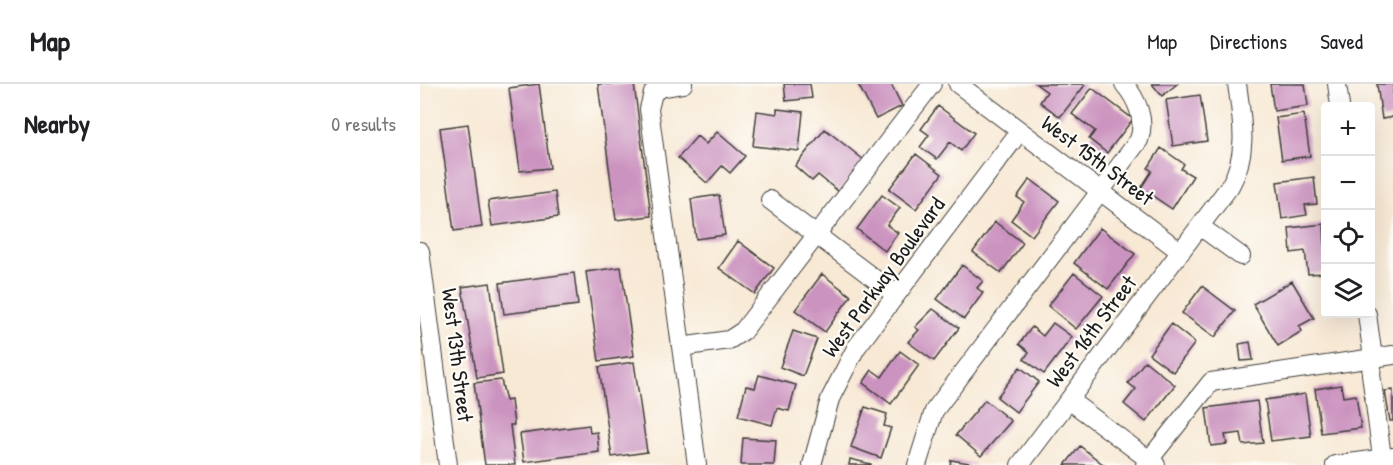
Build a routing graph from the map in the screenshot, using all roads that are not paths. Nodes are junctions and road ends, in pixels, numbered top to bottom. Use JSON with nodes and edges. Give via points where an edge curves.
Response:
{"nodes":[{"id":1,"x":682,"y":84,"type":"edge"},
{"id":2,"x":932,"y":84,"type":"edge"},
{"id":3,"x":958,"y":84,"type":"edge"},
{"id":4,"x":1124,"y":84,"type":"edge"},
{"id":5,"x":1237,"y":84,"type":"edge"},
{"id":6,"x":1337,"y":84,"type":"edge"},
{"id":7,"x":1339,"y":102,"type":"edge"},
{"id":8,"x":1020,"y":131,"type":"junction"},
{"id":9,"x":1100,"y":192,"type":"junction"},
{"id":10,"x":770,"y":201,"type":"dead end"},
{"id":11,"x":1201,"y":226,"type":"junction"},
{"id":12,"x":816,"y":234,"type":"junction"},
{"id":13,"x":420,"y":251,"type":"edge"},
{"id":14,"x":1181,"y":252,"type":"junction"},
{"id":15,"x":1242,"y":256,"type":"dead end"},
{"id":16,"x":896,"y":295,"type":"junction"},
{"id":17,"x":1368,"y":318,"type":"edge"},
{"id":18,"x":681,"y":347,"type":"junction"},
{"id":19,"x":1393,"y":355,"type":"edge"},
{"id":20,"x":1373,"y":358,"type":"junction"},
{"id":21,"x":1070,"y":400,"type":"junction"},
{"id":22,"x":1386,"y":460,"type":"edge"},
{"id":23,"x":1150,"y":463,"type":"edge"},
{"id":24,"x":448,"y":465,"type":"edge"},
{"id":25,"x":697,"y":465,"type":"edge"},
{"id":26,"x":812,"y":465,"type":"edge"},
{"id":27,"x":917,"y":465,"type":"edge"},
{"id":28,"x":1020,"y":465,"type":"edge"},
{"id":29,"x":1335,"y":465,"type":"edge"}],
"edges":[{"from":1,"to":18,"type":"street","via":[[653,93],[649,109]]},
{"from":2,"to":12,"type":"street"},
{"from":3,"to":8,"type":"street","name":"West 15th Street"},
{"from":4,"to":9,"type":"street","via":[[1138,106],[1140,135]]},
{"from":5,"to":11,"type":"street","name":"West 16th Street","via":[[1243,132],[1240,164],[1230,186]]},
{"from":6,"to":7,"type":"street"},
{"from":8,"to":9,"type":"street","name":"West 15th Street"},
{"from":8,"to":16,"type":"street","name":"West Parkway Boulevard"},
{"from":9,"to":14,"type":"street","name":"West 15th Street"},
{"from":9,"to":27,"type":"street","via":[[934,411]]},
{"from":10,"to":12,"type":"street"},
{"from":11,"to":14,"type":"street","name":"West 16th Street"},
{"from":11,"to":15,"type":"street"},
{"from":12,"to":16,"type":"street"},
{"from":12,"to":18,"type":"street","via":[[736,336]]},
{"from":13,"to":24,"type":"street","name":"West 13th Street"},
{"from":14,"to":21,"type":"street","name":"West 16th Street"},
{"from":16,"to":26,"type":"street","name":"West Parkway Boulevard","via":[[856,348],[838,381],[823,417]]},
{"from":17,"to":20,"type":"street"},
{"from":18,"to":25,"type":"street"},
{"from":19,"to":20,"type":"street"},
{"from":20,"to":22,"type":"street","via":[[1371,374]]},
{"from":20,"to":23,"type":"street","via":[[1211,382]]},
{"from":21,"to":23,"type":"street"},
{"from":21,"to":28,"type":"street","name":"West 16th Street"},
{"from":22,"to":29,"type":"street"}]}
